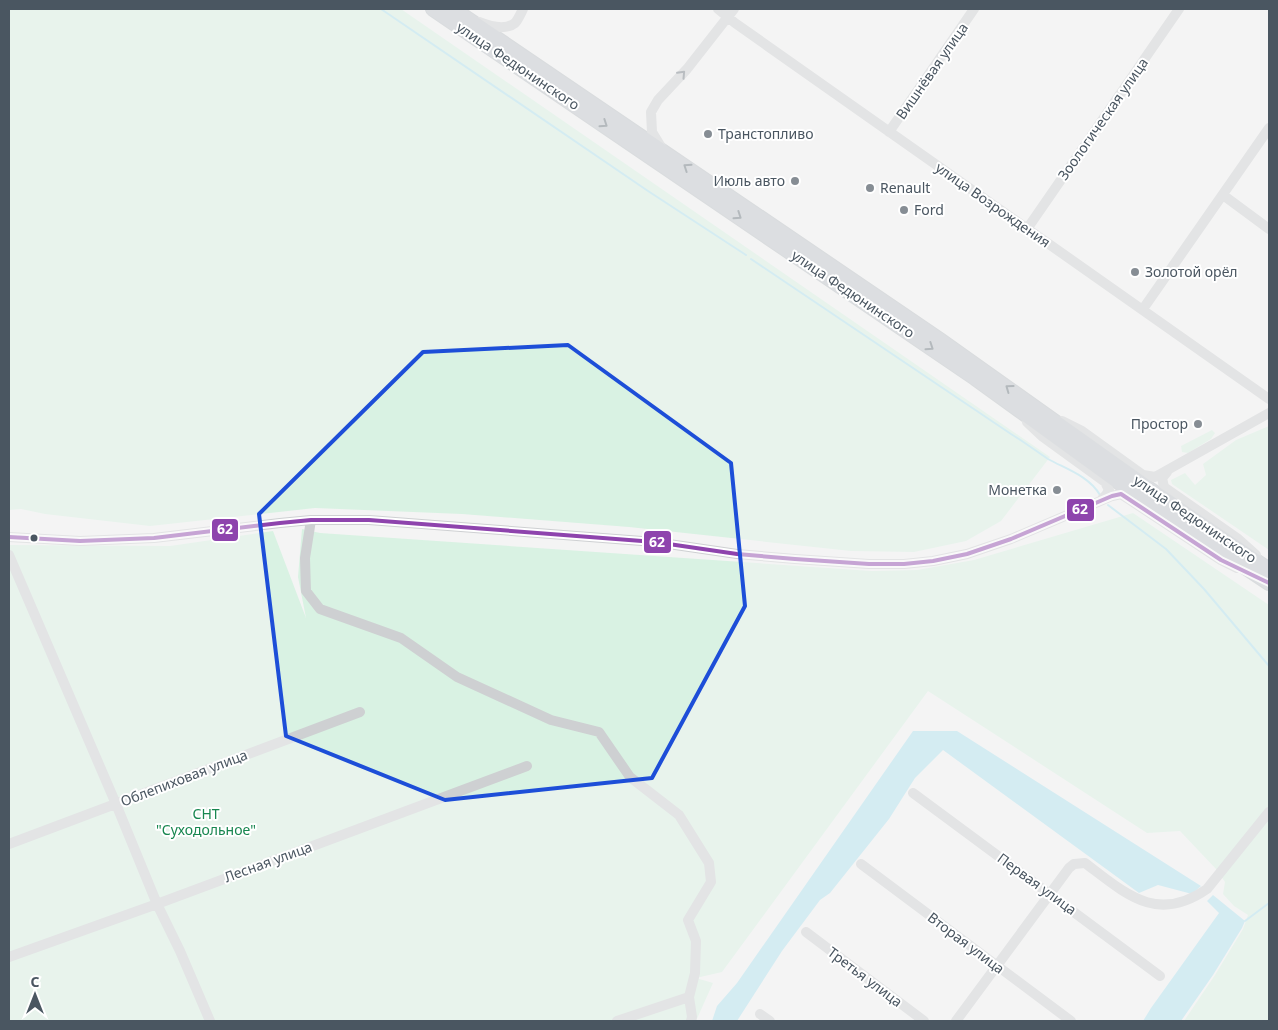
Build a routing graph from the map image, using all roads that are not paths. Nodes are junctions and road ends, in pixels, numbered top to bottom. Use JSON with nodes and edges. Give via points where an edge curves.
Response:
{"nodes":[{"id":1,"x":433,"y":9,"type":"edge"},
{"id":2,"x":523,"y":9,"type":"edge"},
{"id":3,"x":718,"y":9,"type":"edge"},
{"id":4,"x":974,"y":9,"type":"edge"},
{"id":5,"x":1179,"y":9,"type":"edge"},
{"id":6,"x":458,"y":12,"type":"edge"},
{"id":7,"x":731,"y":12,"type":"edge"},
{"id":8,"x":1269,"y":128,"type":"edge"},
{"id":9,"x":889,"y":132,"type":"junction"},
{"id":10,"x":663,"y":150,"type":"junction"},
{"id":11,"x":1223,"y":195,"type":"junction"},
{"id":12,"x":1027,"y":229,"type":"junction"},
{"id":13,"x":1269,"y":230,"type":"edge"},
{"id":14,"x":1143,"y":309,"type":"junction"},
{"id":15,"x":1001,"y":396,"type":"junction"},
{"id":16,"x":1269,"y":399,"type":"edge"},
{"id":17,"x":1037,"y":409,"type":"junction"},
{"id":18,"x":1269,"y":413,"type":"edge"},
{"id":19,"x":1167,"y":472,"type":"junction"},
{"id":20,"x":1100,"y":501,"type":"junction"},
{"id":21,"x":311,"y":520,"type":"junction"},
{"id":22,"x":9,"y":537,"type":"edge"},
{"id":23,"x":9,"y":555,"type":"edge"},
{"id":24,"x":1269,"y":568,"type":"edge"},
{"id":25,"x":1269,"y":583,"type":"edge"},
{"id":26,"x":360,"y":712,"type":"dead end"},
{"id":27,"x":527,"y":766,"type":"dead end"},
{"id":28,"x":913,"y":793,"type":"dead end"},
{"id":29,"x":116,"y":804,"type":"junction"},
{"id":30,"x":1269,"y":812,"type":"edge"},
{"id":31,"x":9,"y":844,"type":"edge"},
{"id":32,"x":861,"y":864,"type":"dead end"},
{"id":33,"x":1050,"y":895,"type":"junction"},
{"id":34,"x":157,"y":904,"type":"junction"},
{"id":35,"x":806,"y":932,"type":"dead end"},
{"id":36,"x":9,"y":957,"type":"edge"},
{"id":37,"x":997,"y":966,"type":"junction"},
{"id":38,"x":1160,"y":976,"type":"dead end"},
{"id":39,"x":689,"y":997,"type":"junction"},
{"id":40,"x":760,"y":1014,"type":"dead end"},
{"id":41,"x":210,"y":1021,"type":"edge"},
{"id":42,"x":617,"y":1021,"type":"edge"},
{"id":43,"x":691,"y":1021,"type":"edge"},
{"id":44,"x":770,"y":1021,"type":"edge"},
{"id":45,"x":924,"y":1021,"type":"edge"},
{"id":46,"x":956,"y":1021,"type":"edge"},
{"id":47,"x":1071,"y":1021,"type":"edge"}],
"edges":[{"from":1,"to":15,"type":"highway","name":"улица Федюнинского","one_way":true},
{"from":2,"to":6,"type":"street","via":[[515,22],[496,27]]},
{"from":3,"to":7,"type":"street","name":"улица Возрождения"},
{"from":4,"to":9,"type":"street","name":"Вишнёвая улица"},
{"from":5,"to":12,"type":"street","name":"Зоологическая улица"},
{"from":6,"to":10,"type":"highway","name":"улица Федюнинского"},
{"from":7,"to":9,"type":"street","name":"улица Возрождения","via":[[735,23]]},
{"from":10,"to":7,"type":"street","one_way":true,"via":[[652,132],[651,112]]},
{"from":8,"to":11,"type":"street"},
{"from":9,"to":12,"type":"street","name":"улица Возрождения"},
{"from":17,"to":10,"type":"highway","name":"улица Федюнинского","one_way":true},
{"from":11,"to":13,"type":"street"},
{"from":11,"to":14,"type":"street"},
{"from":12,"to":14,"type":"street","name":"улица Возрождения"},
{"from":14,"to":16,"type":"street","name":"улица Возрождения"},
{"from":15,"to":20,"type":"street","via":[[1042,437],[1105,482],[1108,493]]},
{"from":15,"to":25,"type":"highway","name":"улица Федюнинского","via":[[1131,491]]},
{"from":17,"to":19,"type":"street","via":[[1082,431],[1146,476],[1155,477]]},
{"from":17,"to":24,"type":"highway","name":"улица Федюнинского"},
{"from":18,"to":19,"type":"street"},
{"from":19,"to":24,"type":"street","via":[[1163,475],[1162,485],[1168,491],[1237,538]]},
{"from":20,"to":21,"type":"street","via":[[967,554],[933,562],[904,564],[746,554],[655,542],[481,528],[369,520]]},
{"from":20,"to":25,"type":"street","via":[[1116,494],[1124,496],[1221,560]]},
{"from":21,"to":22,"type":"street","via":[[154,538],[80,541]]},
{"from":21,"to":39,"type":"street","via":[[306,591],[320,609],[401,638],[457,677],[551,720],[599,732],[630,777],[679,815],[709,864],[711,882],[688,920],[696,941],[695,973]]},
{"from":23,"to":29,"type":"street"},
{"from":26,"to":29,"type":"street","name":"Облепиховая улица"},
{"from":27,"to":34,"type":"street","name":"Лесная улица"},
{"from":28,"to":33,"type":"street","name":"Первая улица"},
{"from":29,"to":31,"type":"street","name":"Облепиховая улица"},
{"from":29,"to":34,"type":"street"},
{"from":30,"to":33,"type":"street","via":[[1208,889],[1181,904],[1147,903],[1132,898],[1085,863],[1069,868]]},
{"from":32,"to":37,"type":"street","name":"Вторая улица"},
{"from":33,"to":37,"type":"street"},
{"from":33,"to":38,"type":"street","name":"Первая улица"},
{"from":34,"to":36,"type":"street","name":"Лесная улица"},
{"from":34,"to":41,"type":"street"},
{"from":35,"to":45,"type":"street","name":"Третья улица"},
{"from":37,"to":46,"type":"street"},
{"from":37,"to":47,"type":"street","name":"Вторая улица"},
{"from":39,"to":42,"type":"street"},
{"from":39,"to":43,"type":"street"},
{"from":40,"to":44,"type":"street"}]}
